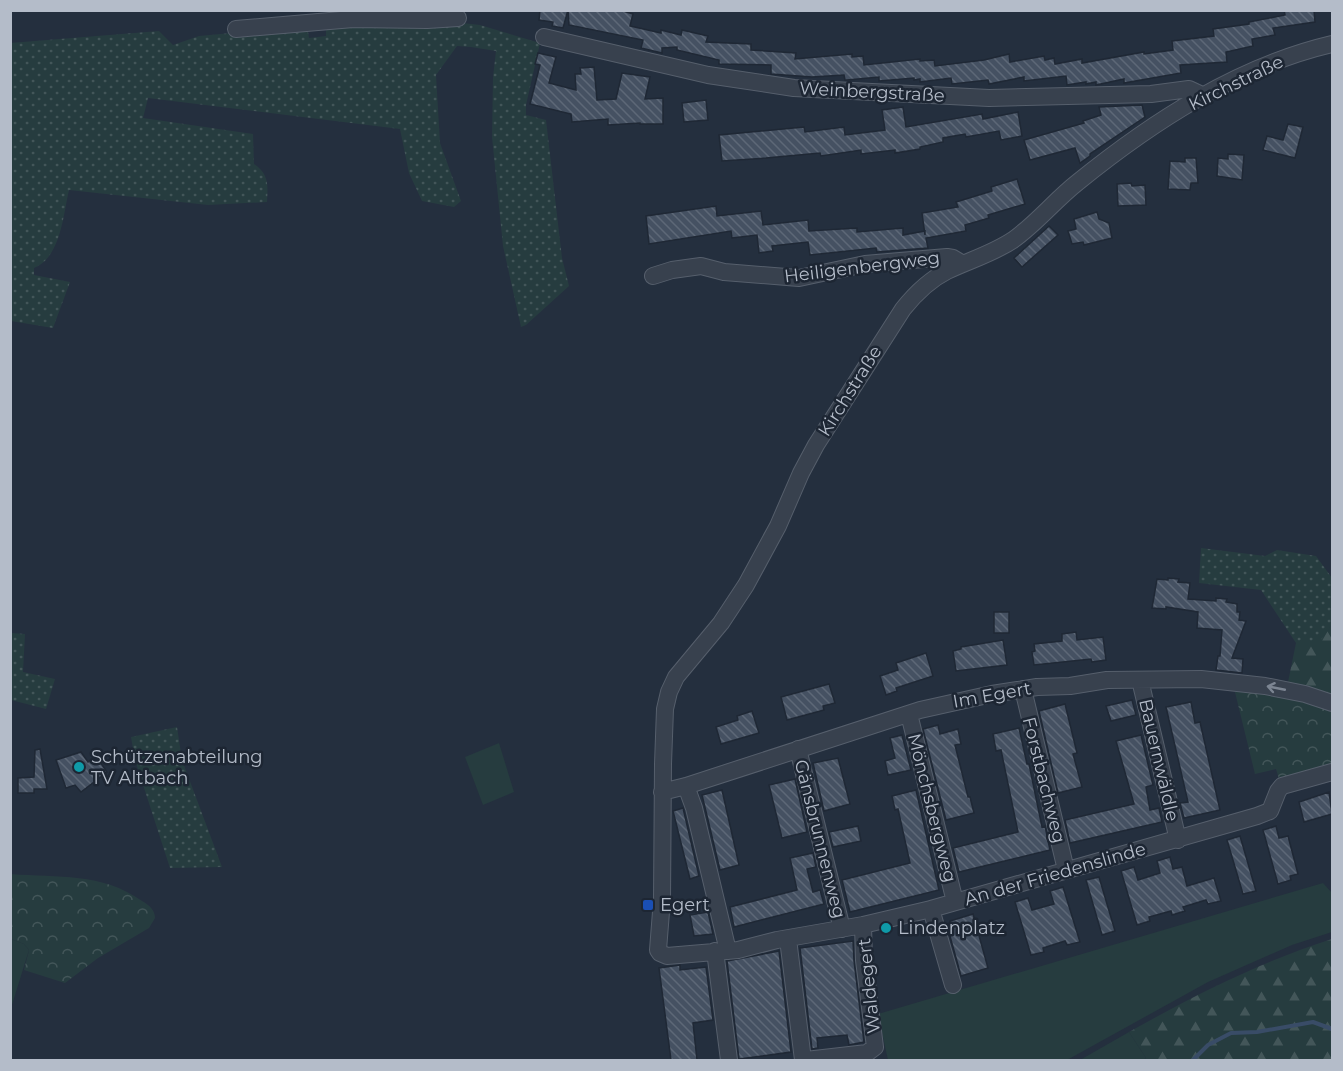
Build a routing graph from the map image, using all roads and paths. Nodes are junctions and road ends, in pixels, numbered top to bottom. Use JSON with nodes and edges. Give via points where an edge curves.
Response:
{"nodes":[{"id":1,"x":458,"y":18,"type":"dead end"},
{"id":2,"x":236,"y":29,"type":"dead end"},
{"id":3,"x":544,"y":37,"type":"dead end"},
{"id":4,"x":1332,"y":44,"type":"edge"},
{"id":5,"x":1204,"y":96,"type":"junction"},
{"id":6,"x":963,"y":264,"type":"junction"},
{"id":7,"x":653,"y":276,"type":"dead end"},
{"id":8,"x":1140,"y":680,"type":"junction"},
{"id":9,"x":1023,"y":689,"type":"junction"},
{"id":10,"x":1332,"y":704,"type":"edge"},
{"id":11,"x":909,"y":714,"type":"junction"},
{"id":12,"x":798,"y":749,"type":"junction"},
{"id":13,"x":1332,"y":772,"type":"edge"},
{"id":14,"x":686,"y":786,"type":"junction"},
{"id":15,"x":662,"y":792,"type":"junction"},
{"id":16,"x":1178,"y":840,"type":"junction"},
{"id":17,"x":1066,"y":870,"type":"junction"},
{"id":18,"x":955,"y":902,"type":"junction"},
{"id":19,"x":931,"y":909,"type":"junction"},
{"id":20,"x":863,"y":925,"type":"junction"},
{"id":21,"x":842,"y":929,"type":"junction"},
{"id":22,"x":788,"y":939,"type":"junction"},
{"id":23,"x":657,"y":948,"type":"joint"},
{"id":24,"x":722,"y":951,"type":"junction"},
{"id":25,"x":953,"y":985,"type":"dead end"},
{"id":26,"x":729,"y":1060,"type":"edge"},
{"id":27,"x":805,"y":1060,"type":"edge"}],
"edges":[{"from":1,"to":2,"type":"street","via":[[353,19]]},
{"from":3,"to":5,"type":"street","name":"Weinbergstraße","via":[[708,75],[794,88],[979,98],[1151,94],[1191,89]]},
{"from":4,"to":5,"type":"street","name":"Kirchstraße","via":[[1263,67]]},
{"from":5,"to":6,"type":"street","name":"Kirchstraße","via":[[1114,153],[1010,242]]},
{"from":6,"to":7,"type":"street","name":"Heiligenbergweg","via":[[947,257],[865,264],[799,278],[728,273],[701,266]]},
{"from":6,"to":15,"type":"street","name":"Kirchstraße","via":[[935,278],[903,309],[810,455],[746,585],[674,680],[666,705]]},
{"from":8,"to":9,"type":"street","name":"Im Egert"},
{"from":10,"to":8,"type":"street","name":"Im Egert","one_way":true,"via":[[1305,694],[1244,682]]},
{"from":8,"to":16,"type":"street","name":"Bauernwäldle"},
{"from":9,"to":11,"type":"street","name":"Im Egert"},
{"from":9,"to":17,"type":"street","name":"Forstbachweg"},
{"from":11,"to":12,"type":"street","name":"Im Egert"},
{"from":11,"to":18,"type":"street","name":"Mönchsbergweg"},
{"from":12,"to":14,"type":"street","name":"Im Egert"},
{"from":12,"to":21,"type":"street","name":"Gänsbrunnenweg"},
{"from":13,"to":16,"type":"street","name":"An der Friedenslinde","via":[[1281,788],[1266,814]]},
{"from":14,"to":15,"type":"street","name":"Im Egert"},
{"from":14,"to":24,"type":"street","via":[[694,808]]},
{"from":15,"to":23,"type":"street","name":"Kirchstraße","via":[[662,899]]},
{"from":16,"to":17,"type":"street","name":"An der Friedenslinde"},
{"from":17,"to":18,"type":"street","name":"An der Friedenslinde"},
{"from":18,"to":19,"type":"street","name":"An der Friedenslinde"},
{"from":19,"to":20,"type":"street","name":"An der Friedenslinde"},
{"from":19,"to":25,"type":"street"},
{"from":20,"to":21,"type":"street","name":"An der Friedenslinde"},
{"from":20,"to":27,"type":"street","name":"Waldegert","via":[[875,1047],[867,1053]]},
{"from":21,"to":22,"type":"street","name":"An der Friedenslinde"},
{"from":22,"to":24,"type":"street","name":"An der Friedenslinde"},
{"from":22,"to":27,"type":"street"},
{"from":23,"to":24,"type":"street","name":"An der Friedenslinde","via":[[667,956]]},
{"from":24,"to":26,"type":"street"}]}
